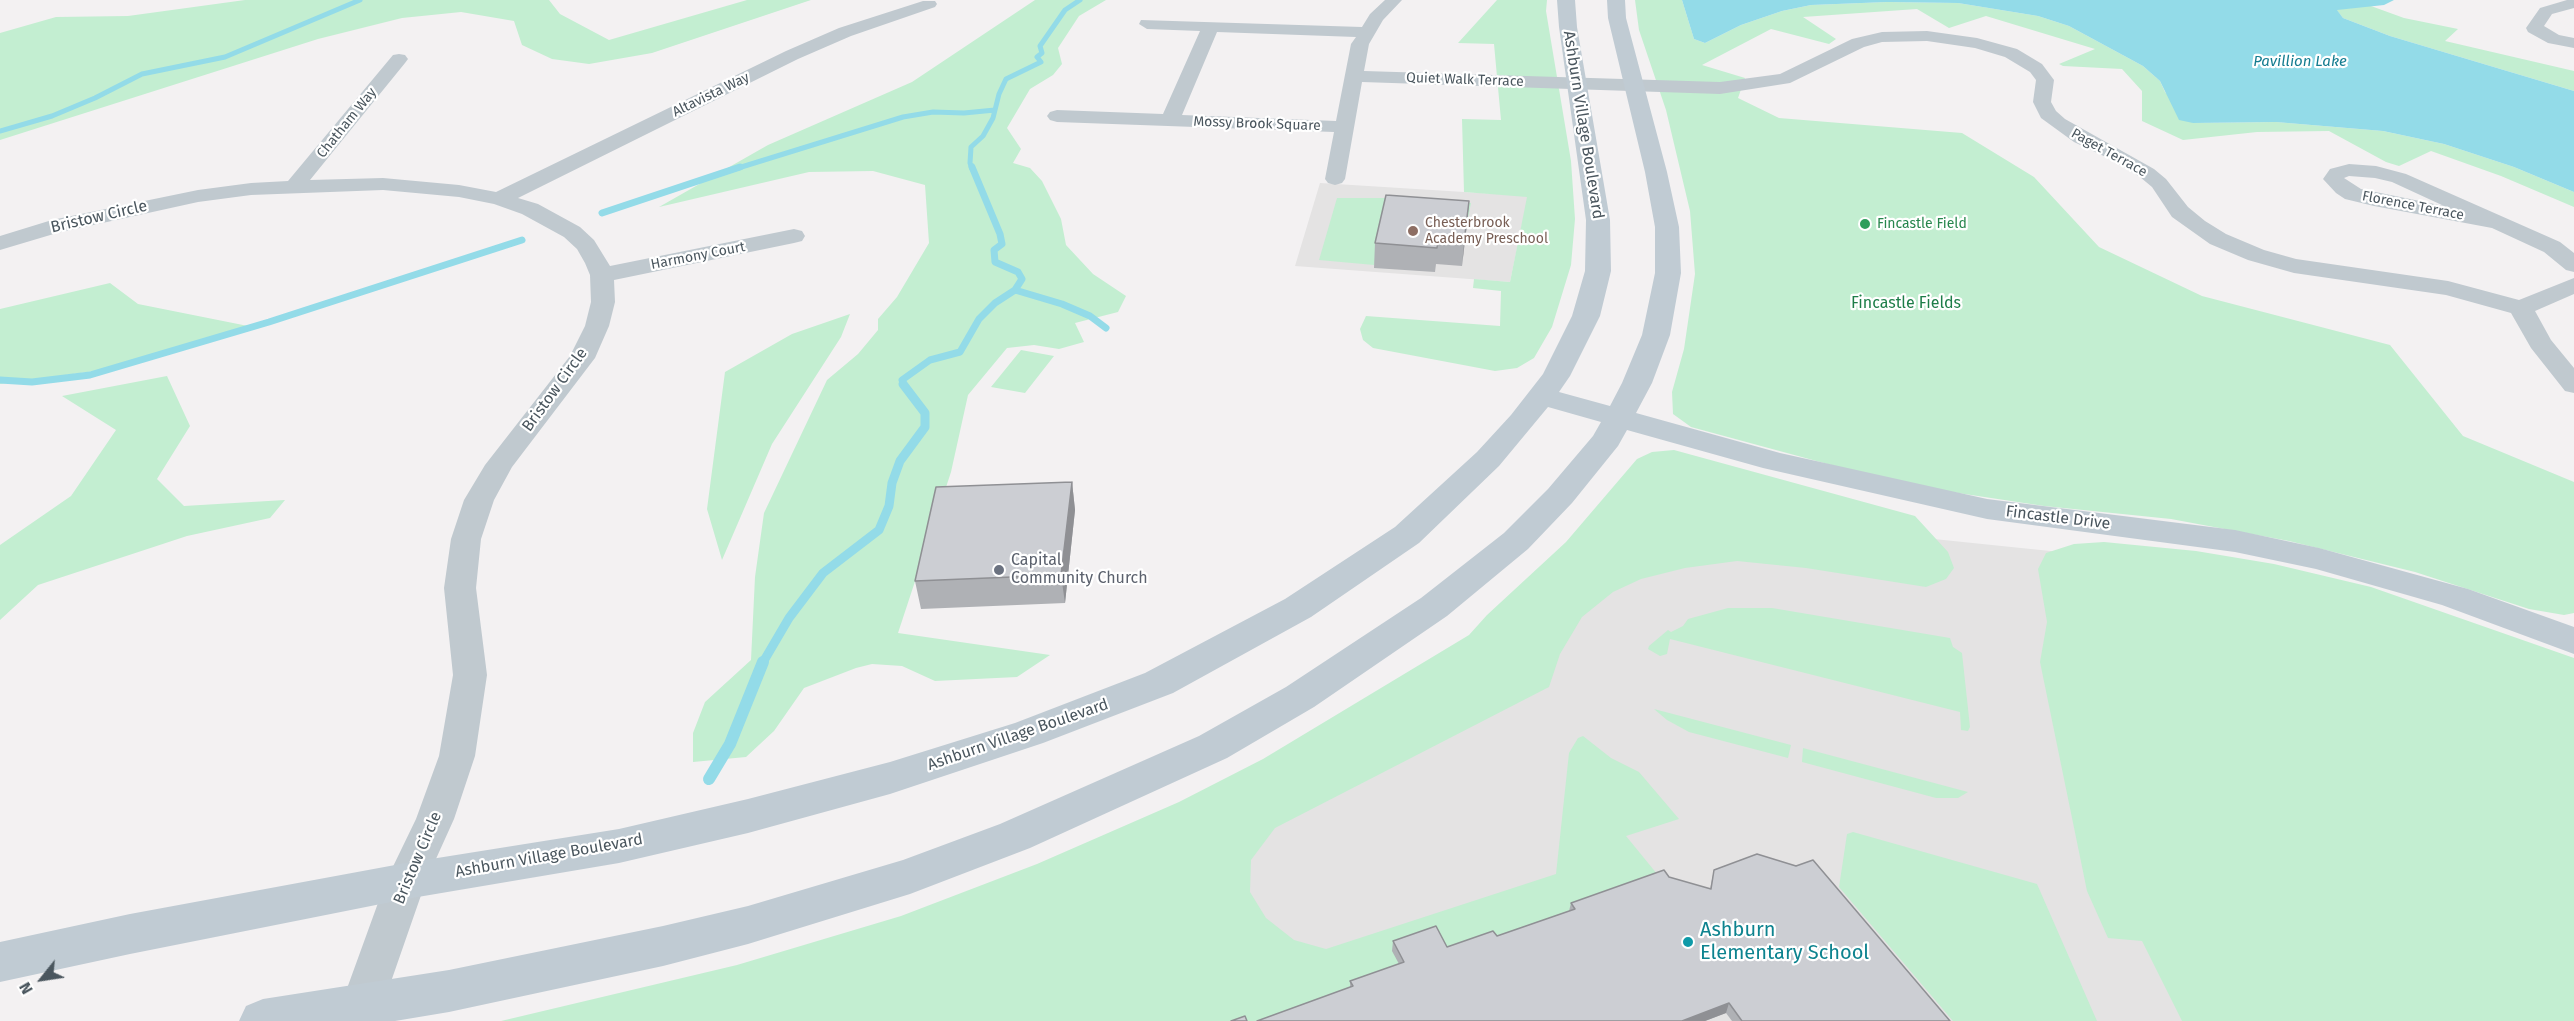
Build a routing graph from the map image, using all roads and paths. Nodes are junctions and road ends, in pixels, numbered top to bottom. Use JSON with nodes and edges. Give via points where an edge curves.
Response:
{"nodes":[{"id":1,"x":1394,"y":0,"type":"edge"},
{"id":2,"x":1566,"y":0,"type":"edge"},
{"id":3,"x":1616,"y":0,"type":"edge"},
{"id":4,"x":2574,"y":3,"type":"edge"},
{"id":5,"x":929,"y":4,"type":"dead end"},
{"id":6,"x":2566,"y":9,"type":"edge"},
{"id":7,"x":1147,"y":24,"type":"dead end"},
{"id":8,"x":1211,"y":26,"type":"junction"},
{"id":9,"x":1366,"y":32,"type":"junction"},
{"id":10,"x":2574,"y":43,"type":"edge"},
{"id":11,"x":399,"y":58,"type":"dead end"},
{"id":12,"x":1353,"y":75,"type":"junction"},
{"id":13,"x":1578,"y":84,"type":"junction"},
{"id":14,"x":1634,"y":86,"type":"junction"},
{"id":15,"x":1057,"y":116,"type":"dead end"},
{"id":16,"x":1170,"y":121,"type":"junction"},
{"id":17,"x":1344,"y":127,"type":"junction"},
{"id":18,"x":1335,"y":179,"type":"dead end"},
{"id":19,"x":294,"y":187,"type":"junction"},
{"id":20,"x":499,"y":199,"type":"junction"},
{"id":21,"x":2498,"y":222,"type":"junction"},
{"id":22,"x":794,"y":236,"type":"dead end"},
{"id":23,"x":0,"y":243,"type":"edge"},
{"id":24,"x":2574,"y":265,"type":"edge"},
{"id":25,"x":602,"y":275,"type":"junction"},
{"id":26,"x":2574,"y":285,"type":"edge"},
{"id":27,"x":2521,"y":309,"type":"junction"},
{"id":28,"x":2574,"y":385,"type":"edge"},
{"id":29,"x":1541,"y":396,"type":"junction"},
{"id":30,"x":1618,"y":419,"type":"junction"},
{"id":31,"x":2574,"y":641,"type":"edge"},
{"id":32,"x":406,"y":881,"type":"junction"},
{"id":33,"x":0,"y":962,"type":"edge"},
{"id":34,"x":363,"y":1005,"type":"junction"},
{"id":35,"x":263,"y":1021,"type":"edge"}],
"edges":[{"from":1,"to":9,"type":"street"},
{"from":2,"to":13,"type":"main road","name":"Ashburn Village Boulevard"},
{"from":3,"to":14,"type":"main road"},
{"from":4,"to":6,"type":"street"},
{"from":5,"to":20,"type":"street","name":"Altavista Way","via":[[845,32],[792,55]]},
{"from":6,"to":10,"type":"street","via":[[2546,11],[2534,28],[2554,39]]},
{"from":7,"to":8,"type":"street"},
{"from":8,"to":9,"type":"street"},
{"from":8,"to":16,"type":"street","name":"Mossy Brook Square"},
{"from":9,"to":12,"type":"street"},
{"from":11,"to":19,"type":"street","name":"Chatham Way"},
{"from":12,"to":13,"type":"street","name":"Quiet Walk Terrace"},
{"from":12,"to":17,"type":"street"},
{"from":13,"to":14,"type":"street","name":"Paget Terrace"},
{"from":13,"to":29,"type":"main road","name":"Ashburn Village Boulevard","via":[[1597,209],[1598,272],[1586,316],[1556,376]]},
{"from":14,"to":27,"type":"street","name":"Paget Terrace","via":[[1720,88],[1767,83],[1798,74],[1858,43],[1882,37],[1934,36],[1988,45],[2028,61],[2044,76],[2042,102],[2058,123],[2147,173],[2180,212],[2218,239],[2294,266],[2448,288]]},
{"from":14,"to":30,"type":"main road","via":[[1667,227],[1668,273],[1656,335]]},
{"from":15,"to":16,"type":"street","name":"Mossy Brook Square"},
{"from":16,"to":17,"type":"street","name":"Mossy Brook Square"},
{"from":17,"to":18,"type":"street"},
{"from":19,"to":20,"type":"street","name":"Bristow Circle","via":[[413,186]]},
{"from":19,"to":23,"type":"street","name":"Bristow Circle","via":[[198,196],[62,225]]},
{"from":20,"to":25,"type":"street","name":"Bristow Circle","via":[[530,208],[572,232],[585,245]]},
{"from":21,"to":21,"type":"street","name":"Florence Terrace","via":[[2384,173],[2357,170],[2334,176],[2335,183],[2343,189],[2374,200]]},
{"from":21,"to":24,"type":"street","name":"Florence Terrace","via":[[2552,248]]},
{"from":22,"to":25,"type":"street","name":"Harmony Court"},
{"from":25,"to":32,"type":"street","name":"Bristow Circle","via":[[601,310],[582,358],[499,465],[479,500],[466,539],[460,588],[471,675],[457,756],[435,819]]},
{"from":26,"to":27,"type":"street"},
{"from":27,"to":28,"type":"street","via":[[2540,344]]},
{"from":29,"to":30,"type":"main road","name":"Fincastle Drive"},
{"from":29,"to":32,"type":"main road","name":"Ashburn Village Boulevard","via":[[1488,459],[1407,535],[1299,608],[1158,683],[951,760],[748,816],[619,846]]},
{"from":30,"to":31,"type":"main road","name":"Fincastle Drive","via":[[1850,480],[1987,509],[2235,541],[2319,559],[2455,597]]},
{"from":30,"to":34,"type":"main road","via":[[1607,439],[1560,496],[1516,541],[1434,607],[1300,697],[1213,747],[1015,836],[846,896],[663,946],[493,983]]},
{"from":32,"to":33,"type":"main road","name":"Ashburn Village Boulevard"},
{"from":32,"to":34,"type":"street","name":"Bristow Circle"},
{"from":34,"to":35,"type":"main road"}]}
